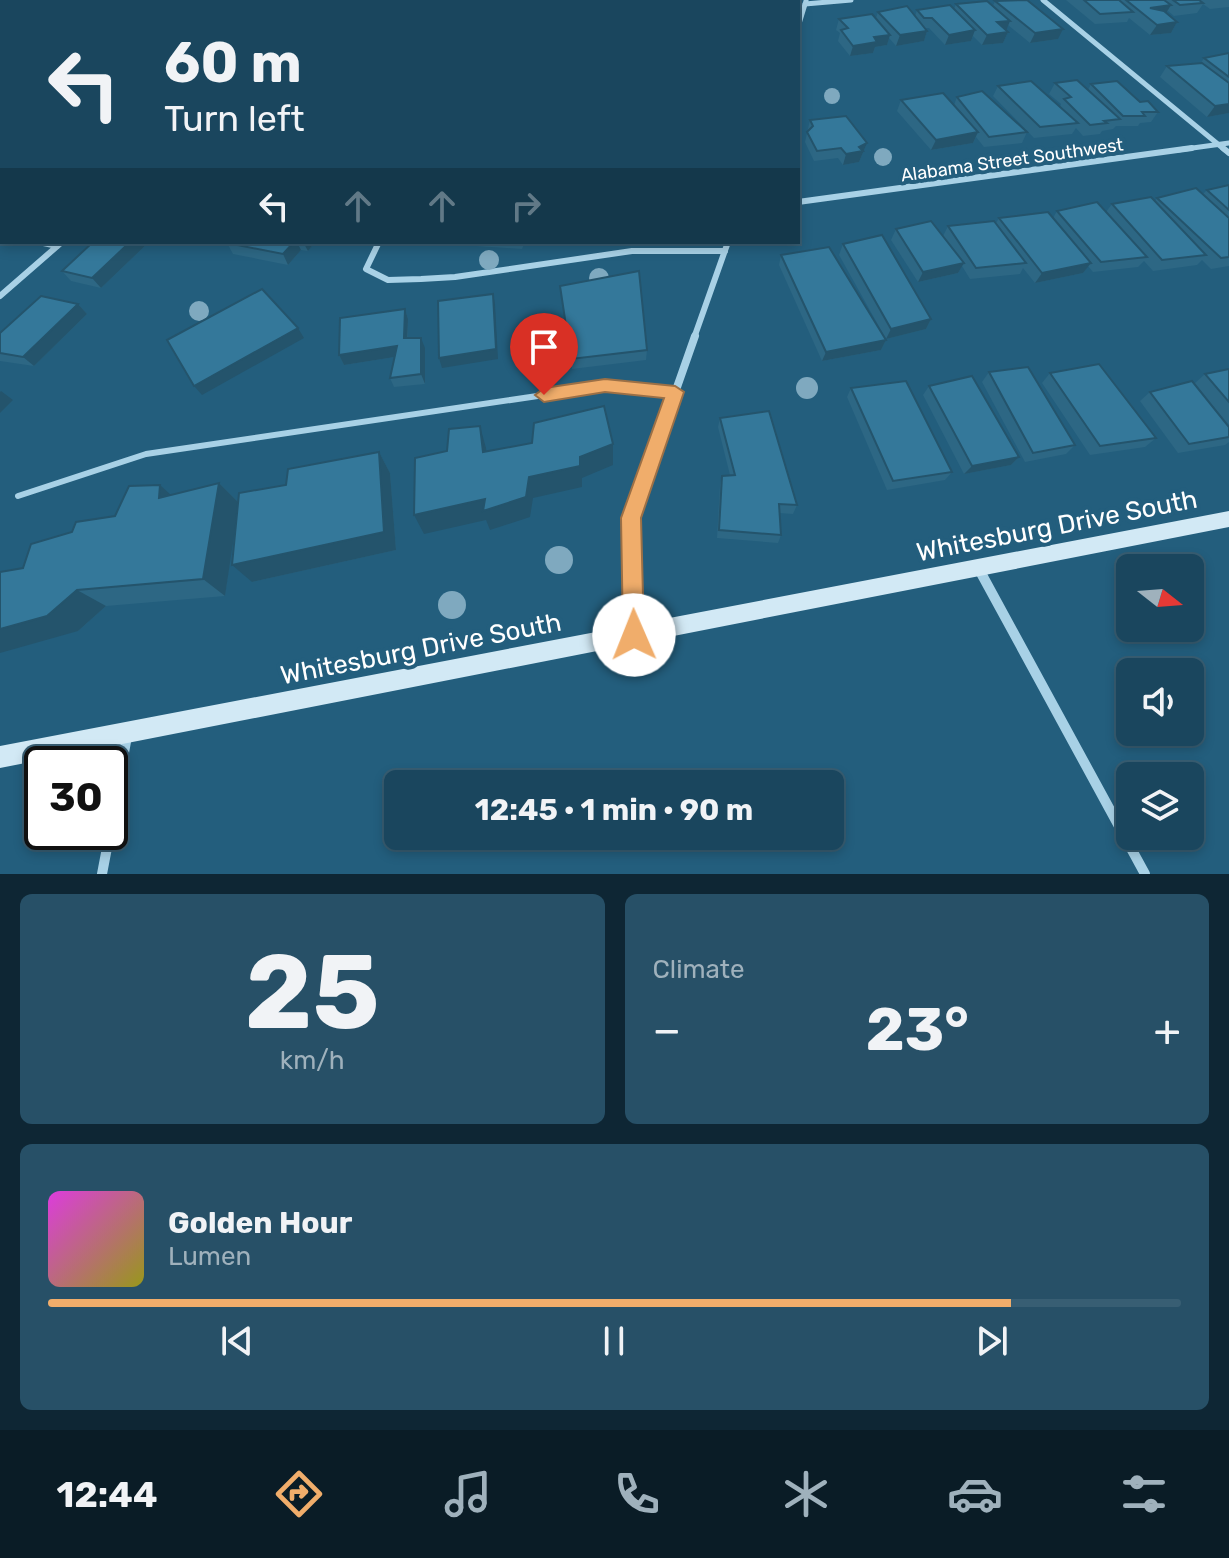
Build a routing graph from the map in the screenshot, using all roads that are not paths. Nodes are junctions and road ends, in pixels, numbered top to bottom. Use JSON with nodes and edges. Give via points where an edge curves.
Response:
{"nodes":[{"id":1,"x":851,"y":0,"type":"edge"},
{"id":2,"x":1043,"y":0,"type":"edge"},
{"id":3,"x":806,"y":2,"type":"edge"},
{"id":4,"x":1229,"y":143,"type":"edge"},
{"id":5,"x":1219,"y":145,"type":"junction"},
{"id":6,"x":1229,"y":153,"type":"edge"},
{"id":7,"x":800,"y":202,"type":"edge"},
{"id":8,"x":60,"y":244,"type":"edge"},
{"id":9,"x":378,"y":244,"type":"edge"},
{"id":10,"x":726,"y":246,"type":"edge"},
{"id":11,"x":0,"y":296,"type":"edge"},
{"id":12,"x":675,"y":392,"type":"junction"},
{"id":13,"x":18,"y":496,"type":"dead end"},
{"id":14,"x":1229,"y":519,"type":"edge"},
{"id":15,"x":979,"y":569,"type":"junction"},
{"id":16,"x":634,"y":635,"type":"junction"},
{"id":17,"x":128,"y":731,"type":"junction"},
{"id":18,"x":125,"y":746,"type":"edge"},
{"id":19,"x":0,"y":757,"type":"edge"},
{"id":20,"x":107,"y":850,"type":"edge"},
{"id":21,"x":102,"y":874,"type":"edge"},
{"id":22,"x":1145,"y":874,"type":"edge"}],
"edges":[{"from":1,"to":3,"type":"street"},
{"from":2,"to":5,"type":"street"},
{"from":4,"to":5,"type":"street","name":"Alabama Street Southwest"},
{"from":5,"to":6,"type":"street"},
{"from":5,"to":7,"type":"street","name":"Alabama Street Southwest"},
{"from":8,"to":11,"type":"street"},
{"from":9,"to":10,"type":"street","via":[[366,269],[388,280],[455,277],[632,251]]},
{"from":10,"to":12,"type":"street"},
{"from":12,"to":13,"type":"lane","via":[[605,386],[146,454]]},
{"from":12,"to":16,"type":"street","via":[[631,518]]},
{"from":14,"to":15,"type":"main road","name":"Whitesburg Drive South"},
{"from":15,"to":16,"type":"main road","name":"Whitesburg Drive South"},
{"from":15,"to":22,"type":"street"},
{"from":16,"to":17,"type":"main road","name":"Whitesburg Drive South"},
{"from":17,"to":18,"type":"street"},
{"from":17,"to":19,"type":"main road","name":"Whitesburg Drive South"},
{"from":20,"to":21,"type":"street"}]}
